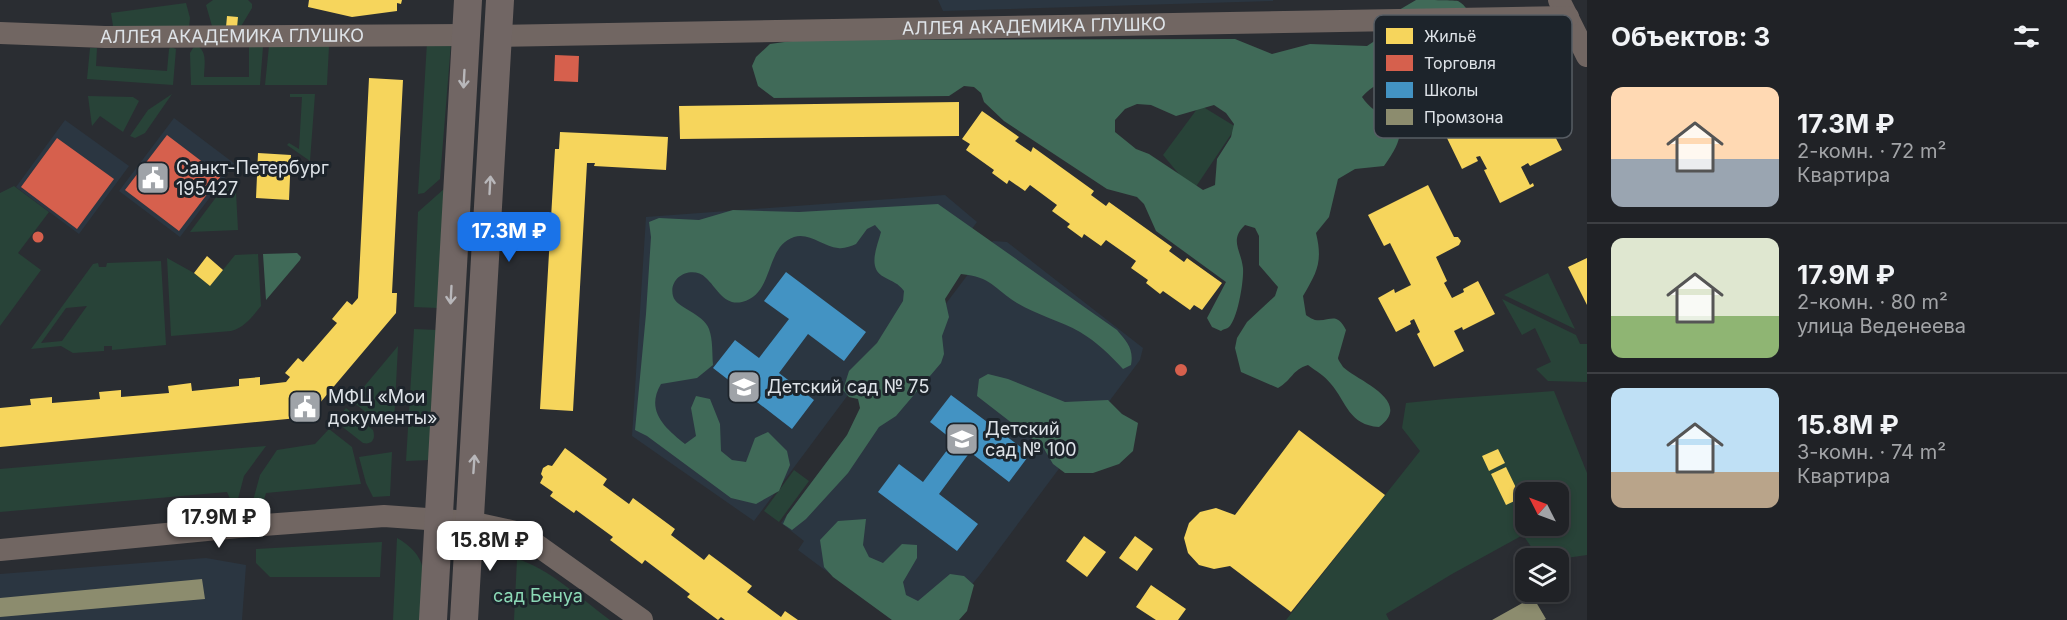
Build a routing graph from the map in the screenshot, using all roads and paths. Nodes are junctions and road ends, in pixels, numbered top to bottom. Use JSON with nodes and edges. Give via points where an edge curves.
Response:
{"nodes":[{"id":1,"x":468,"y":0,"type":"edge"},
{"id":2,"x":500,"y":0,"type":"edge"},
{"id":3,"x":1564,"y":9,"type":"edge"},
{"id":4,"x":1572,"y":25,"type":"edge"},
{"id":5,"x":0,"y":33,"type":"edge"},
{"id":6,"x":466,"y":35,"type":"junction"},
{"id":7,"x":498,"y":36,"type":"junction"},
{"id":8,"x":1587,"y":56,"type":"edge"},
{"id":9,"x":438,"y":520,"type":"junction"},
{"id":10,"x":470,"y":522,"type":"junction"},
{"id":11,"x":0,"y":550,"type":"edge"},
{"id":12,"x":433,"y":620,"type":"edge"},
{"id":13,"x":464,"y":620,"type":"edge"},
{"id":14,"x":642,"y":620,"type":"edge"}],
"edges":[{"from":1,"to":6,"type":"main road"},
{"from":2,"to":7,"type":"main road"},
{"from":3,"to":7,"type":"street","name":"АЛЛЕЯ АКАДЕМИКА ГЛУШКО"},
{"from":4,"to":8,"type":"street"},
{"from":5,"to":6,"type":"street","name":"АЛЛЕЯ АКАДЕМИКА ГЛУШКО","via":[[105,37]]},
{"from":6,"to":9,"type":"main road","one_way":true},
{"from":10,"to":7,"type":"main road","one_way":true},
{"from":9,"to":10,"type":"street"},
{"from":9,"to":11,"type":"street","via":[[384,516]]},
{"from":9,"to":12,"type":"main road"},
{"from":10,"to":13,"type":"main road"},
{"from":10,"to":14,"type":"street","via":[[520,533]]}]}
